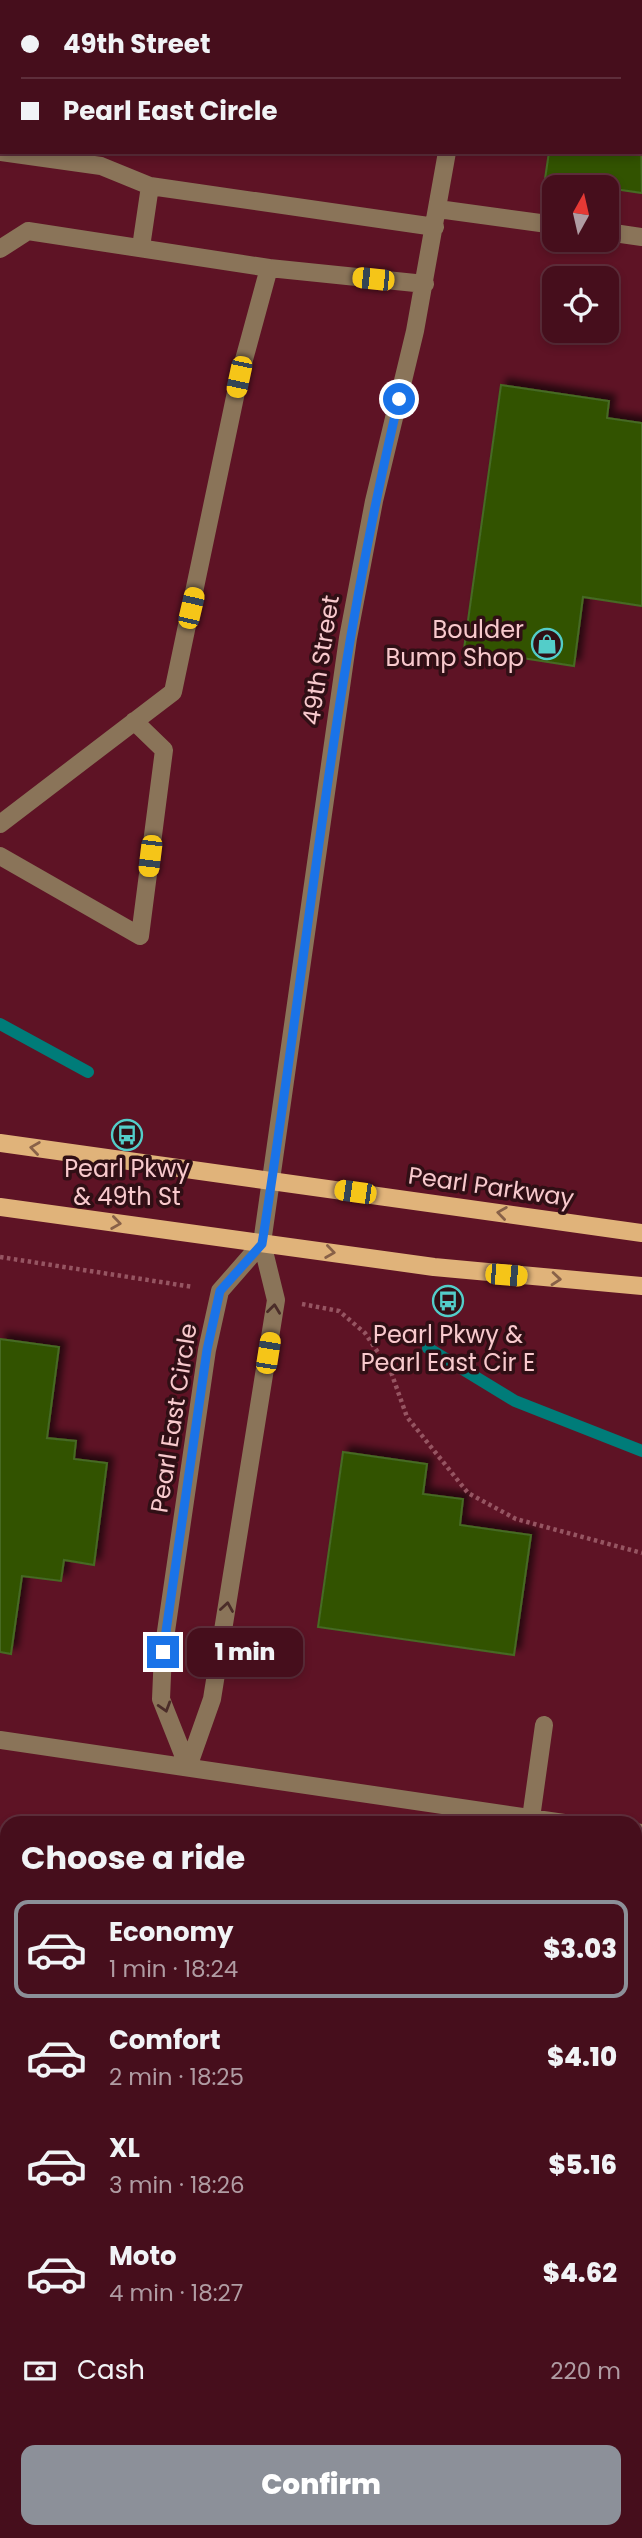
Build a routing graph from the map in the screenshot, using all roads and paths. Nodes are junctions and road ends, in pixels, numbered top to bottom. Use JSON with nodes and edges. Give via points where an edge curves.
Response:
{"nodes":[{"id":1,"x":28,"y":154,"type":"edge"},
{"id":2,"x":447,"y":154,"type":"edge"},
{"id":3,"x":150,"y":186,"type":"junction"},
{"id":4,"x":437,"y":218,"type":"junction"},
{"id":5,"x":542,"y":224,"type":"edge"},
{"id":6,"x":620,"y":234,"type":"edge"},
{"id":7,"x":642,"y":237,"type":"edge"},
{"id":8,"x":141,"y":247,"type":"junction"},
{"id":9,"x":0,"y":249,"type":"edge"},
{"id":10,"x":269,"y":268,"type":"junction"},
{"id":11,"x":425,"y":284,"type":"junction"},
{"id":12,"x":134,"y":721,"type":"junction"},
{"id":13,"x":0,"y":824,"type":"edge"},
{"id":14,"x":0,"y":856,"type":"edge"},
{"id":15,"x":0,"y":1143,"type":"edge"},
{"id":16,"x":272,"y":1181,"type":"junction"},
{"id":17,"x":0,"y":1207,"type":"edge"},
{"id":18,"x":642,"y":1233,"type":"edge"},
{"id":19,"x":262,"y":1244,"type":"junction"},
{"id":20,"x":0,"y":1257,"type":"edge"},
{"id":21,"x":642,"y":1286,"type":"edge"},
{"id":22,"x":220,"y":1291,"type":"junction"},
{"id":23,"x":276,"y":1300,"type":"junction"},
{"id":24,"x":642,"y":1553,"type":"edge"},
{"id":25,"x":544,"y":1725,"type":"dead end"},
{"id":26,"x":0,"y":1740,"type":"edge"},
{"id":27,"x":187,"y":1767,"type":"junction"},
{"id":28,"x":518,"y":1816,"type":"edge"},
{"id":29,"x":531,"y":1816,"type":"edge"}],
"edges":[{"from":1,"to":3,"type":"street","via":[[101,166]]},
{"from":2,"to":4,"type":"street","name":"49th Street"},
{"from":3,"to":4,"type":"street"},
{"from":3,"to":8,"type":"street"},
{"from":4,"to":5,"type":"street"},
{"from":4,"to":11,"type":"street","name":"49th Street"},
{"from":6,"to":7,"type":"street"},
{"from":8,"to":9,"type":"street","via":[[28,232]]},
{"from":8,"to":10,"type":"street"},
{"from":10,"to":11,"type":"street"},
{"from":10,"to":12,"type":"street","via":[[239,377],[173,692]]},
{"from":11,"to":16,"type":"street","name":"49th Street","via":[[374,501],[348,638]]},
{"from":12,"to":13,"type":"street"},
{"from":12,"to":14,"type":"street","via":[[164,750],[140,936]]},
{"from":16,"to":15,"type":"main road","name":"Pearl Parkway","one_way":true},
{"from":18,"to":16,"type":"main road","name":"Pearl Parkway","one_way":true},
{"from":16,"to":19,"type":"street","name":"49th Street"},
{"from":17,"to":19,"type":"main road","one_way":true},
{"from":19,"to":21,"type":"main road","one_way":true,"via":[[434,1267]]},
{"from":19,"to":22,"type":"street","name":"Pearl East Circle"},
{"from":19,"to":23,"type":"street"},
{"from":20,"to":22,"type":"path"},
{"from":22,"to":27,"type":"street","name":"Pearl East Circle","one_way":true,"via":[[207,1350],[163,1652],[162,1699]]},
{"from":23,"to":24,"type":"path","via":[[339,1311],[365,1333],[391,1371],[407,1418],[468,1493],[516,1519]]},
{"from":27,"to":23,"type":"street","one_way":true,"via":[[212,1699]]},
{"from":25,"to":29,"type":"street"},
{"from":26,"to":27,"type":"street"},
{"from":27,"to":28,"type":"street"}]}
